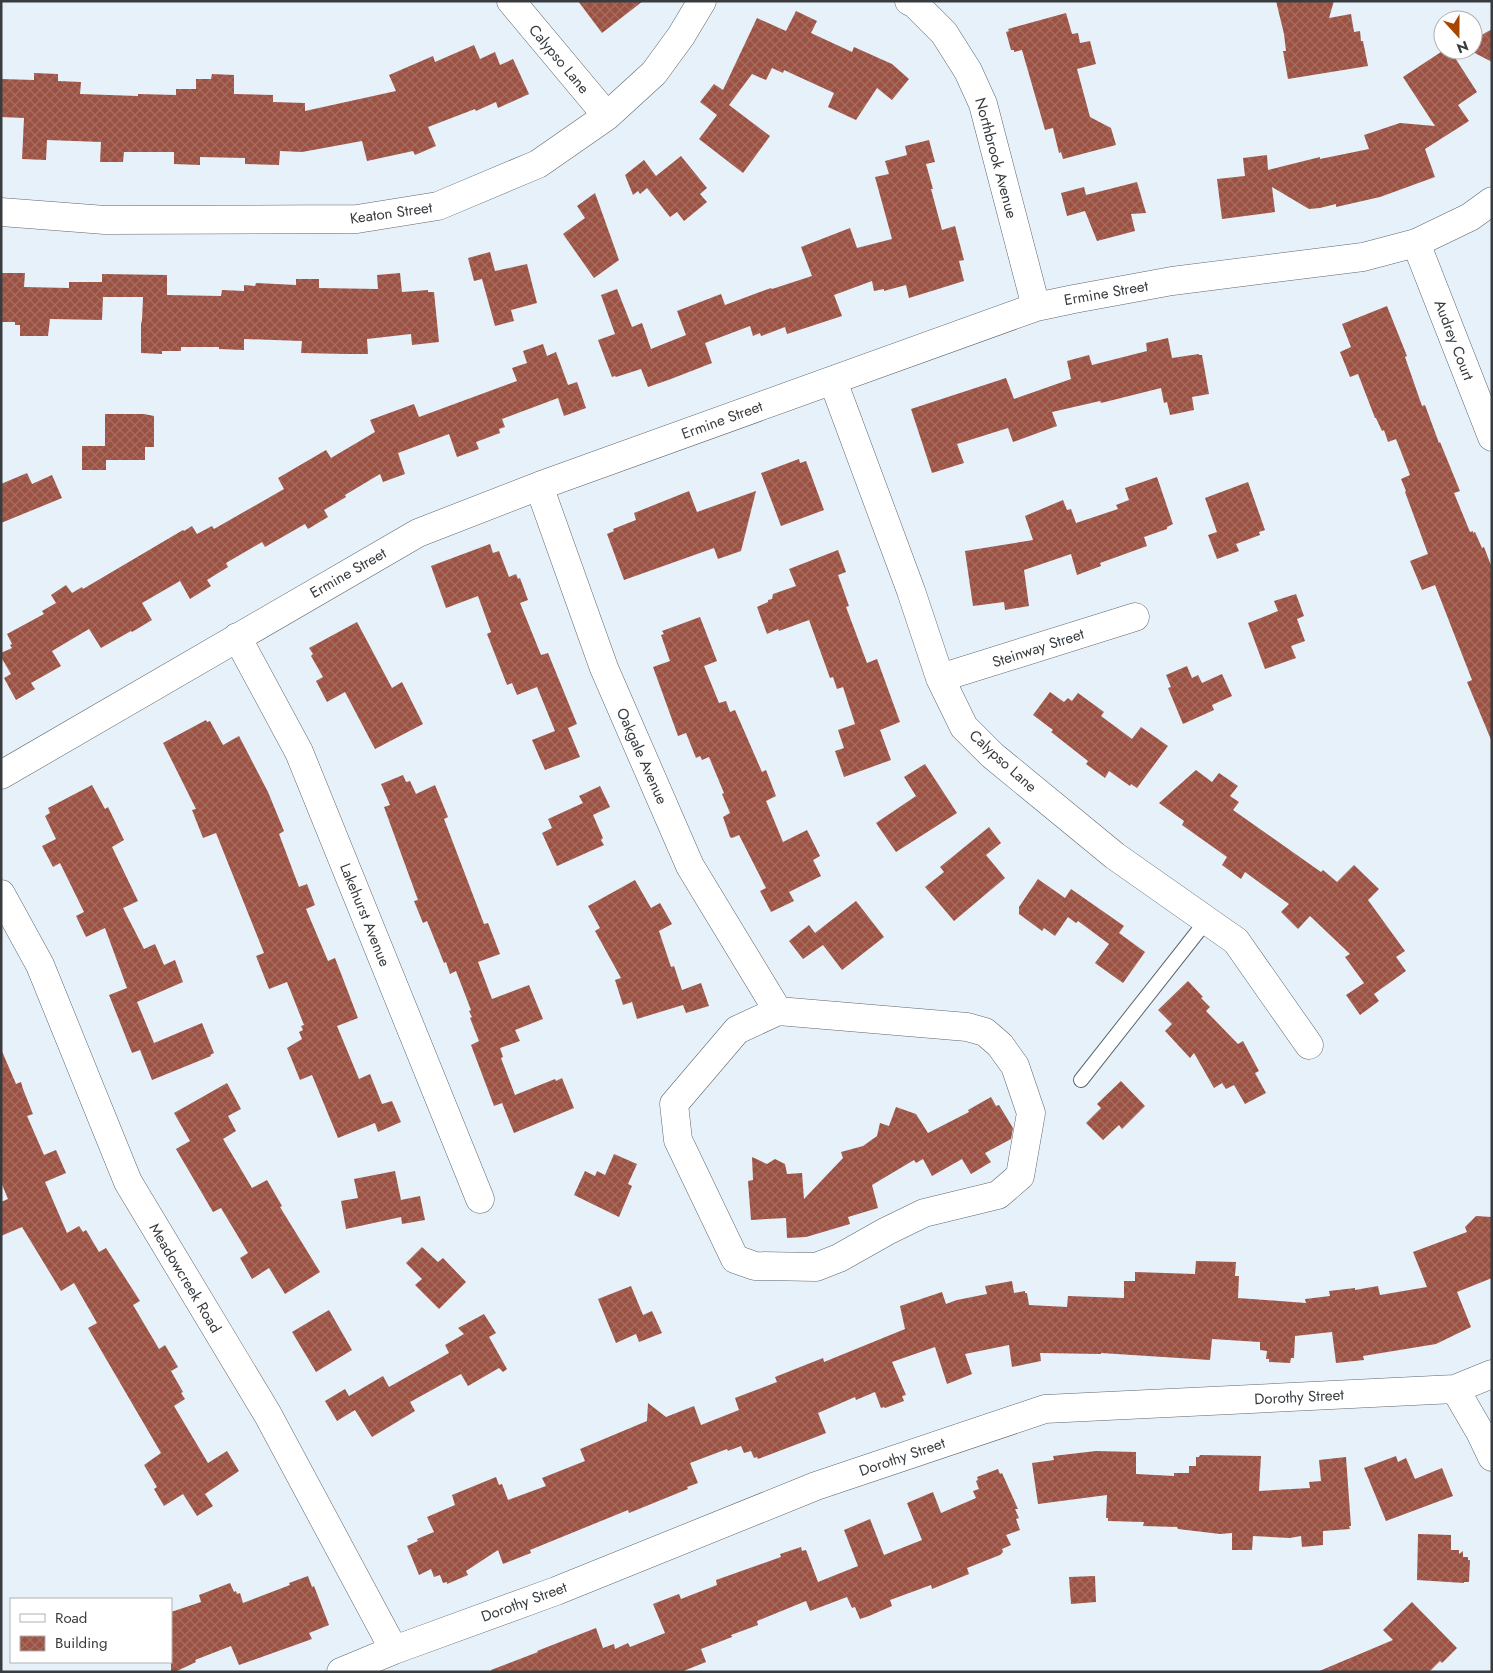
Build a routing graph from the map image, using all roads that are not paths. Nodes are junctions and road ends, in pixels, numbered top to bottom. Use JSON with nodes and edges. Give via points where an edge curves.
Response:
{"nodes":[{"id":1,"x":511,"y":1,"type":"edge"},
{"id":2,"x":702,"y":1,"type":"edge"},
{"id":3,"x":909,"y":1,"type":"edge"},
{"id":4,"x":607,"y":116,"type":"junction"},
{"id":5,"x":1492,"y":201,"type":"edge"},
{"id":6,"x":1,"y":212,"type":"edge"},
{"id":7,"x":1416,"y":244,"type":"junction"},
{"id":8,"x":1036,"y":308,"type":"junction"},
{"id":9,"x":833,"y":381,"type":"junction"},
{"id":10,"x":1492,"y":437,"type":"edge"},
{"id":11,"x":539,"y":486,"type":"junction"},
{"id":12,"x":1135,"y":617,"type":"dead end"},
{"id":13,"x":237,"y":637,"type":"junction"},
{"id":14,"x":940,"y":678,"type":"junction"},
{"id":15,"x":1,"y":774,"type":"edge"},
{"id":16,"x":1,"y":894,"type":"edge"},
{"id":17,"x":1207,"y":920,"type":"junction"},
{"id":18,"x":778,"y":1011,"type":"junction"},
{"id":19,"x":1309,"y":1045,"type":"dead end"},
{"id":20,"x":1081,"y":1080,"type":"dead end"},
{"id":21,"x":480,"y":1200,"type":"dead end"},
{"id":22,"x":1492,"y":1374,"type":"edge"},
{"id":23,"x":1455,"y":1389,"type":"junction"},
{"id":24,"x":1492,"y":1457,"type":"edge"},
{"id":25,"x":394,"y":1650,"type":"junction"},
{"id":26,"x":341,"y":1672,"type":"edge"}],
"edges":[{"from":1,"to":4,"type":"street","name":"Calypso Lane"},
{"from":2,"to":4,"type":"street","name":"Keaton Street","via":[[654,73]]},
{"from":3,"to":8,"type":"street","name":"Northbrook Avenue","via":[[944,33],[968,71],[983,104]]},
{"from":4,"to":6,"type":"street","name":"Keaton Street","via":[[538,164],[438,206],[357,219],[105,220]]},
{"from":5,"to":7,"type":"street","name":"Ermine Street","via":[[1470,217]]},
{"from":7,"to":8,"type":"street","name":"Ermine Street","via":[[1363,257],[1172,281]]},
{"from":7,"to":10,"type":"street","name":"Audrey Court"},
{"from":8,"to":9,"type":"street","name":"Ermine Street"},
{"from":9,"to":11,"type":"street","name":"Ermine Street"},
{"from":9,"to":14,"type":"street","name":"Calypso Lane"},
{"from":11,"to":13,"type":"street","name":"Ermine Street","via":[[418,533]]},
{"from":11,"to":18,"type":"street","name":"Oakgale Avenue","via":[[604,668],[690,866]]},
{"from":12,"to":14,"type":"street","name":"Steinway Street"},
{"from":13,"to":15,"type":"street","name":"Ermine Street"},
{"from":13,"to":21,"type":"street","name":"Lakehurst Avenue","via":[[298,752]]},
{"from":14,"to":17,"type":"street","name":"Calypso Lane","via":[[964,727],[992,755],[1115,856]]},
{"from":16,"to":25,"type":"street","name":"Meadowcreek Road","via":[[40,966],[128,1182],[268,1415]]},
{"from":17,"to":19,"type":"street","name":"Calypso Lane","via":[[1236,940]]},
{"from":17,"to":20,"type":"lane"},
{"from":18,"to":18,"type":"street","via":[[967,1026],[986,1032],[1015,1066],[1031,1113],[1020,1176],[998,1195],[924,1213],[839,1258],[816,1266],[755,1266],[735,1259],[678,1140],[674,1104],[737,1030]]},
{"from":22,"to":23,"type":"street","name":"Dorothy Street"},
{"from":23,"to":24,"type":"street"},
{"from":23,"to":25,"type":"street","name":"Dorothy Street","via":[[1045,1408],[816,1486],[556,1591]]},
{"from":25,"to":26,"type":"street","name":"Dorothy Street"}]}
